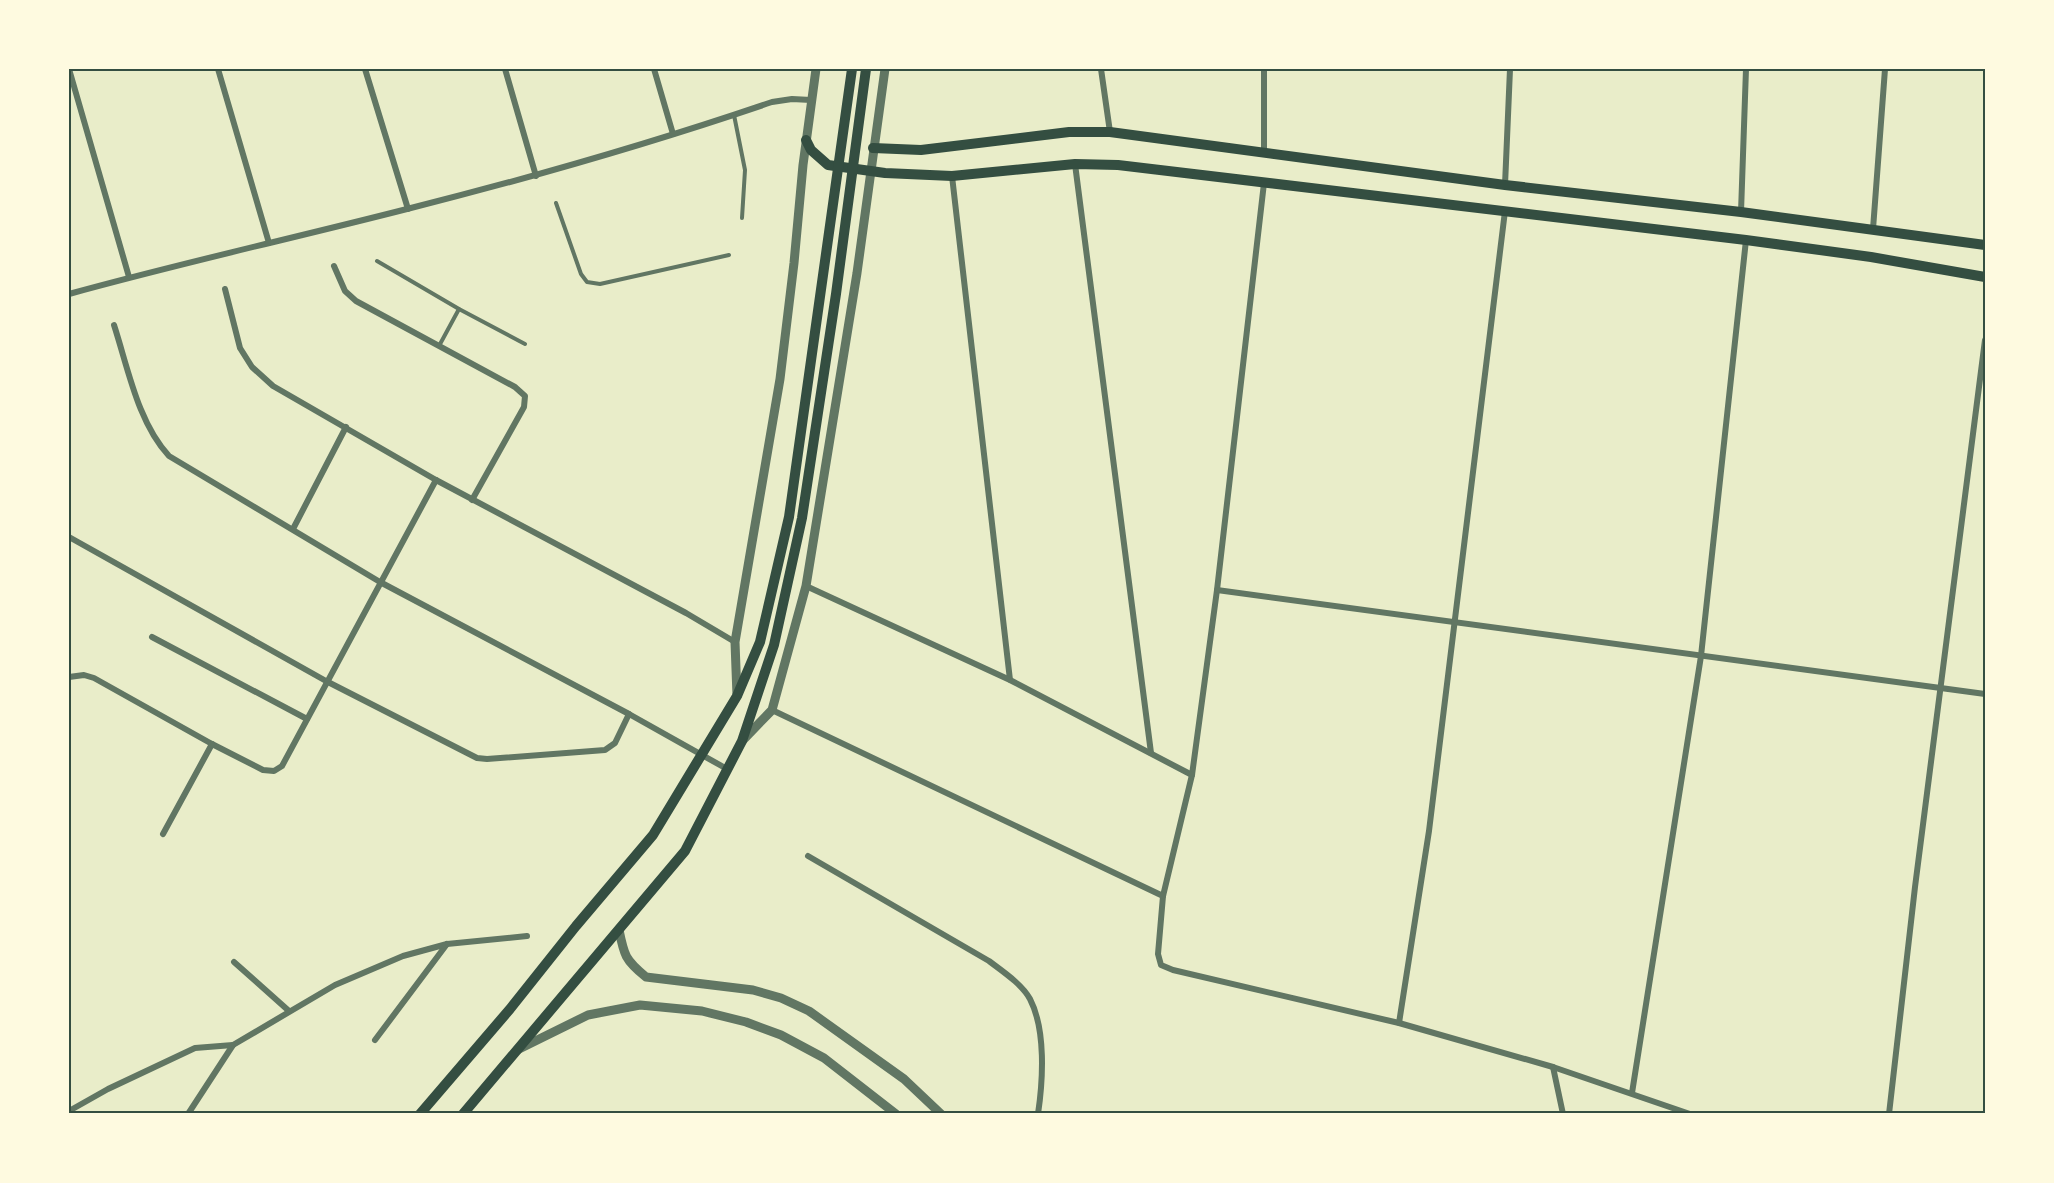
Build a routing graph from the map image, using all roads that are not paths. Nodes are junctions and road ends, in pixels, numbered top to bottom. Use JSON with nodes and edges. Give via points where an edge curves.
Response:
{"nodes":[{"id":1,"x":69,"y":69,"type":"edge"},
{"id":2,"x":218,"y":69,"type":"edge"},
{"id":3,"x":365,"y":69,"type":"edge"},
{"id":4,"x":505,"y":69,"type":"edge"},
{"id":5,"x":654,"y":69,"type":"edge"},
{"id":6,"x":816,"y":69,"type":"edge"},
{"id":7,"x":852,"y":69,"type":"edge"},
{"id":8,"x":866,"y":69,"type":"edge"},
{"id":9,"x":885,"y":69,"type":"edge"},
{"id":10,"x":1101,"y":69,"type":"edge"},
{"id":11,"x":1264,"y":69,"type":"edge"},
{"id":12,"x":1510,"y":69,"type":"edge"},
{"id":13,"x":1746,"y":69,"type":"edge"},
{"id":14,"x":1885,"y":69,"type":"edge"},
{"id":15,"x":812,"y":100,"type":"junction"},
{"id":16,"x":734,"y":115,"type":"junction"},
{"id":17,"x":1110,"y":132,"type":"junction"},
{"id":18,"x":673,"y":134,"type":"junction"},
{"id":19,"x":806,"y":140,"type":"junction"},
{"id":20,"x":873,"y":148,"type":"junction"},
{"id":21,"x":1264,"y":152,"type":"junction"},
{"id":22,"x":1075,"y":164,"type":"junction"},
{"id":23,"x":871,"y":171,"type":"junction"},
{"id":24,"x":536,"y":176,"type":"junction"},
{"id":25,"x":952,"y":176,"type":"junction"},
{"id":26,"x":1264,"y":183,"type":"junction"},
{"id":27,"x":1505,"y":185,"type":"junction"},
{"id":28,"x":556,"y":202,"type":"dead end"},
{"id":29,"x":408,"y":209,"type":"junction"},
{"id":30,"x":1505,"y":212,"type":"junction"},
{"id":31,"x":1741,"y":212,"type":"junction"},
{"id":32,"x":742,"y":218,"type":"dead end"},
{"id":33,"x":1874,"y":229,"type":"junction"},
{"id":34,"x":1746,"y":240,"type":"junction"},
{"id":35,"x":269,"y":243,"type":"junction"},
{"id":36,"x":1985,"y":245,"type":"edge"},
{"id":37,"x":729,"y":255,"type":"dead end"},
{"id":38,"x":377,"y":261,"type":"dead end"},
{"id":39,"x":334,"y":266,"type":"dead end"},
{"id":40,"x":1985,"y":277,"type":"edge"},
{"id":41,"x":129,"y":278,"type":"junction"},
{"id":42,"x":225,"y":289,"type":"dead end"},
{"id":43,"x":69,"y":294,"type":"edge"},
{"id":44,"x":459,"y":309,"type":"junction"},
{"id":45,"x":114,"y":325,"type":"dead end"},
{"id":46,"x":1985,"y":340,"type":"edge"},
{"id":47,"x":525,"y":344,"type":"dead end"},
{"id":48,"x":439,"y":347,"type":"junction"},
{"id":49,"x":346,"y":428,"type":"junction"},
{"id":50,"x":436,"y":480,"type":"junction"},
{"id":51,"x":472,"y":500,"type":"junction"},
{"id":52,"x":293,"y":529,"type":"junction"},
{"id":53,"x":69,"y":537,"type":"edge"},
{"id":54,"x":380,"y":582,"type":"junction"},
{"id":55,"x":806,"y":586,"type":"junction"},
{"id":56,"x":1217,"y":590,"type":"junction"},
{"id":57,"x":1453,"y":622,"type":"junction"},
{"id":58,"x":152,"y":637,"type":"dead end"},
{"id":59,"x":735,"y":642,"type":"junction"},
{"id":60,"x":1701,"y":656,"type":"junction"},
{"id":61,"x":69,"y":677,"type":"edge"},
{"id":62,"x":1010,"y":680,"type":"junction"},
{"id":63,"x":326,"y":681,"type":"junction"},
{"id":64,"x":1941,"y":688,"type":"junction"},
{"id":65,"x":1985,"y":694,"type":"edge"},
{"id":66,"x":736,"y":696,"type":"junction"},
{"id":67,"x":772,"y":710,"type":"junction"},
{"id":68,"x":629,"y":714,"type":"junction"},
{"id":69,"x":306,"y":719,"type":"junction"},
{"id":70,"x":742,"y":741,"type":"junction"},
{"id":71,"x":212,"y":744,"type":"junction"},
{"id":72,"x":1151,"y":753,"type":"junction"},
{"id":73,"x":702,"y":754,"type":"junction"},
{"id":74,"x":727,"y":769,"type":"junction"},
{"id":75,"x":1192,"y":775,"type":"junction"},
{"id":76,"x":163,"y":834,"type":"dead end"},
{"id":77,"x":808,"y":856,"type":"dead end"},
{"id":78,"x":1164,"y":896,"type":"junction"},
{"id":79,"x":619,"y":930,"type":"junction"},
{"id":80,"x":527,"y":936,"type":"dead end"},
{"id":81,"x":447,"y":944,"type":"junction"},
{"id":82,"x":234,"y":962,"type":"dead end"},
{"id":83,"x":289,"y":1011,"type":"junction"},
{"id":84,"x":1399,"y":1023,"type":"junction"},
{"id":85,"x":375,"y":1040,"type":"dead end"},
{"id":86,"x":233,"y":1045,"type":"junction"},
{"id":87,"x":515,"y":1052,"type":"junction"},
{"id":88,"x":1553,"y":1067,"type":"junction"},
{"id":89,"x":1632,"y":1093,"type":"junction"},
{"id":90,"x":69,"y":1111,"type":"edge"},
{"id":91,"x":188,"y":1114,"type":"edge"},
{"id":92,"x":420,"y":1114,"type":"edge"},
{"id":93,"x":463,"y":1114,"type":"edge"},
{"id":94,"x":896,"y":1114,"type":"edge"},
{"id":95,"x":941,"y":1114,"type":"edge"},
{"id":96,"x":1038,"y":1114,"type":"edge"},
{"id":97,"x":1563,"y":1114,"type":"edge"},
{"id":98,"x":1690,"y":1114,"type":"edge"},
{"id":99,"x":1889,"y":1114,"type":"edge"}],
"edges":[{"from":1,"to":41,"type":"street"},
{"from":2,"to":35,"type":"street"},
{"from":3,"to":29,"type":"street"},
{"from":4,"to":24,"type":"street"},
{"from":5,"to":18,"type":"street"},
{"from":6,"to":15,"type":"street"},
{"from":7,"to":66,"type":"main road","via":[[789,517],[760,642]]},
{"from":8,"to":70,"type":"main road","via":[[802,518],[774,645]]},
{"from":9,"to":20,"type":"street"},
{"from":10,"to":17,"type":"street"},
{"from":11,"to":21,"type":"street"},
{"from":12,"to":27,"type":"street"},
{"from":13,"to":31,"type":"street"},
{"from":14,"to":33,"type":"street"},
{"from":15,"to":16,"type":"street","via":[[772,102]]},
{"from":15,"to":19,"type":"street"},
{"from":16,"to":18,"type":"street"},
{"from":16,"to":32,"type":"lane","via":[[745,170]]},
{"from":17,"to":20,"type":"main road","via":[[1069,132],[921,150]]},
{"from":17,"to":21,"type":"main road"},
{"from":18,"to":24,"type":"street"},
{"from":19,"to":23,"type":"main road","via":[[828,165]]},
{"from":19,"to":59,"type":"street","via":[[780,379]]},
{"from":20,"to":23,"type":"street"},
{"from":21,"to":27,"type":"main road"},
{"from":22,"to":25,"type":"main road"},
{"from":22,"to":26,"type":"main road","via":[[1118,165]]},
{"from":22,"to":72,"type":"street"},
{"from":23,"to":25,"type":"main road"},
{"from":23,"to":55,"type":"street"},
{"from":24,"to":29,"type":"street"},
{"from":25,"to":62,"type":"street"},
{"from":26,"to":30,"type":"main road"},
{"from":26,"to":56,"type":"street"},
{"from":27,"to":31,"type":"main road"},
{"from":28,"to":37,"type":"lane","via":[[587,282],[600,284]]},
{"from":29,"to":35,"type":"street"},
{"from":30,"to":34,"type":"main road"},
{"from":30,"to":57,"type":"street"},
{"from":31,"to":33,"type":"main road"},
{"from":33,"to":36,"type":"main road"},
{"from":34,"to":40,"type":"main road"},
{"from":34,"to":60,"type":"street"},
{"from":35,"to":41,"type":"street"},
{"from":38,"to":44,"type":"lane"},
{"from":39,"to":48,"type":"street","via":[[345,291],[356,301]]},
{"from":41,"to":43,"type":"street"},
{"from":42,"to":49,"type":"street","via":[[240,348],[252,367],[273,387]]},
{"from":44,"to":47,"type":"lane"},
{"from":44,"to":48,"type":"lane"},
{"from":45,"to":52,"type":"street","via":[[156,443],[168,456]]},
{"from":46,"to":64,"type":"street"},
{"from":48,"to":51,"type":"street","via":[[525,396],[524,407]]},
{"from":49,"to":50,"type":"street"},
{"from":49,"to":52,"type":"street"},
{"from":50,"to":51,"type":"street"},
{"from":50,"to":54,"type":"street"},
{"from":51,"to":59,"type":"street"},
{"from":52,"to":54,"type":"street"},
{"from":53,"to":63,"type":"street"},
{"from":54,"to":63,"type":"street"},
{"from":54,"to":68,"type":"street"},
{"from":55,"to":62,"type":"street"},
{"from":55,"to":67,"type":"street"},
{"from":56,"to":57,"type":"street"},
{"from":56,"to":75,"type":"street"},
{"from":57,"to":60,"type":"street"},
{"from":57,"to":84,"type":"street","via":[[1429,831]]},
{"from":58,"to":69,"type":"street"},
{"from":59,"to":66,"type":"street"},
{"from":60,"to":64,"type":"street"},
{"from":60,"to":89,"type":"street"},
{"from":61,"to":71,"type":"street","via":[[94,678]]},
{"from":62,"to":72,"type":"street"},
{"from":63,"to":68,"type":"street","via":[[477,758],[605,750],[615,743]]},
{"from":63,"to":69,"type":"street"},
{"from":64,"to":65,"type":"street"},
{"from":64,"to":99,"type":"street"},
{"from":66,"to":73,"type":"main road"},
{"from":67,"to":70,"type":"street"},
{"from":67,"to":78,"type":"street"},
{"from":68,"to":73,"type":"street"},
{"from":69,"to":71,"type":"street","via":[[282,766],[274,771],[263,770]]},
{"from":70,"to":74,"type":"main road"},
{"from":71,"to":76,"type":"street"},
{"from":72,"to":75,"type":"street"},
{"from":73,"to":74,"type":"street"},
{"from":73,"to":92,"type":"main road","via":[[653,836]]},
{"from":74,"to":79,"type":"main road","via":[[685,851]]},
{"from":75,"to":78,"type":"street"},
{"from":77,"to":96,"type":"street","via":[[989,961],[1029,997],[1042,1053]]},
{"from":78,"to":84,"type":"street","via":[[1158,954],[1161,965]]},
{"from":79,"to":87,"type":"main road"},
{"from":79,"to":95,"type":"street","via":[[624,955],[646,977],[753,990],[810,1011],[904,1079]]},
{"from":80,"to":81,"type":"street"},
{"from":81,"to":83,"type":"street","via":[[367,970]]},
{"from":81,"to":85,"type":"street"},
{"from":82,"to":83,"type":"street"},
{"from":83,"to":86,"type":"street"},
{"from":84,"to":88,"type":"street"},
{"from":86,"to":90,"type":"street","via":[[195,1048]]},
{"from":86,"to":91,"type":"street"},
{"from":87,"to":93,"type":"main road"},
{"from":87,"to":94,"type":"street","via":[[588,1015],[640,1005],[702,1011],[781,1035],[824,1058]]},
{"from":88,"to":89,"type":"street"},
{"from":88,"to":97,"type":"street"},
{"from":89,"to":98,"type":"street"}]}
